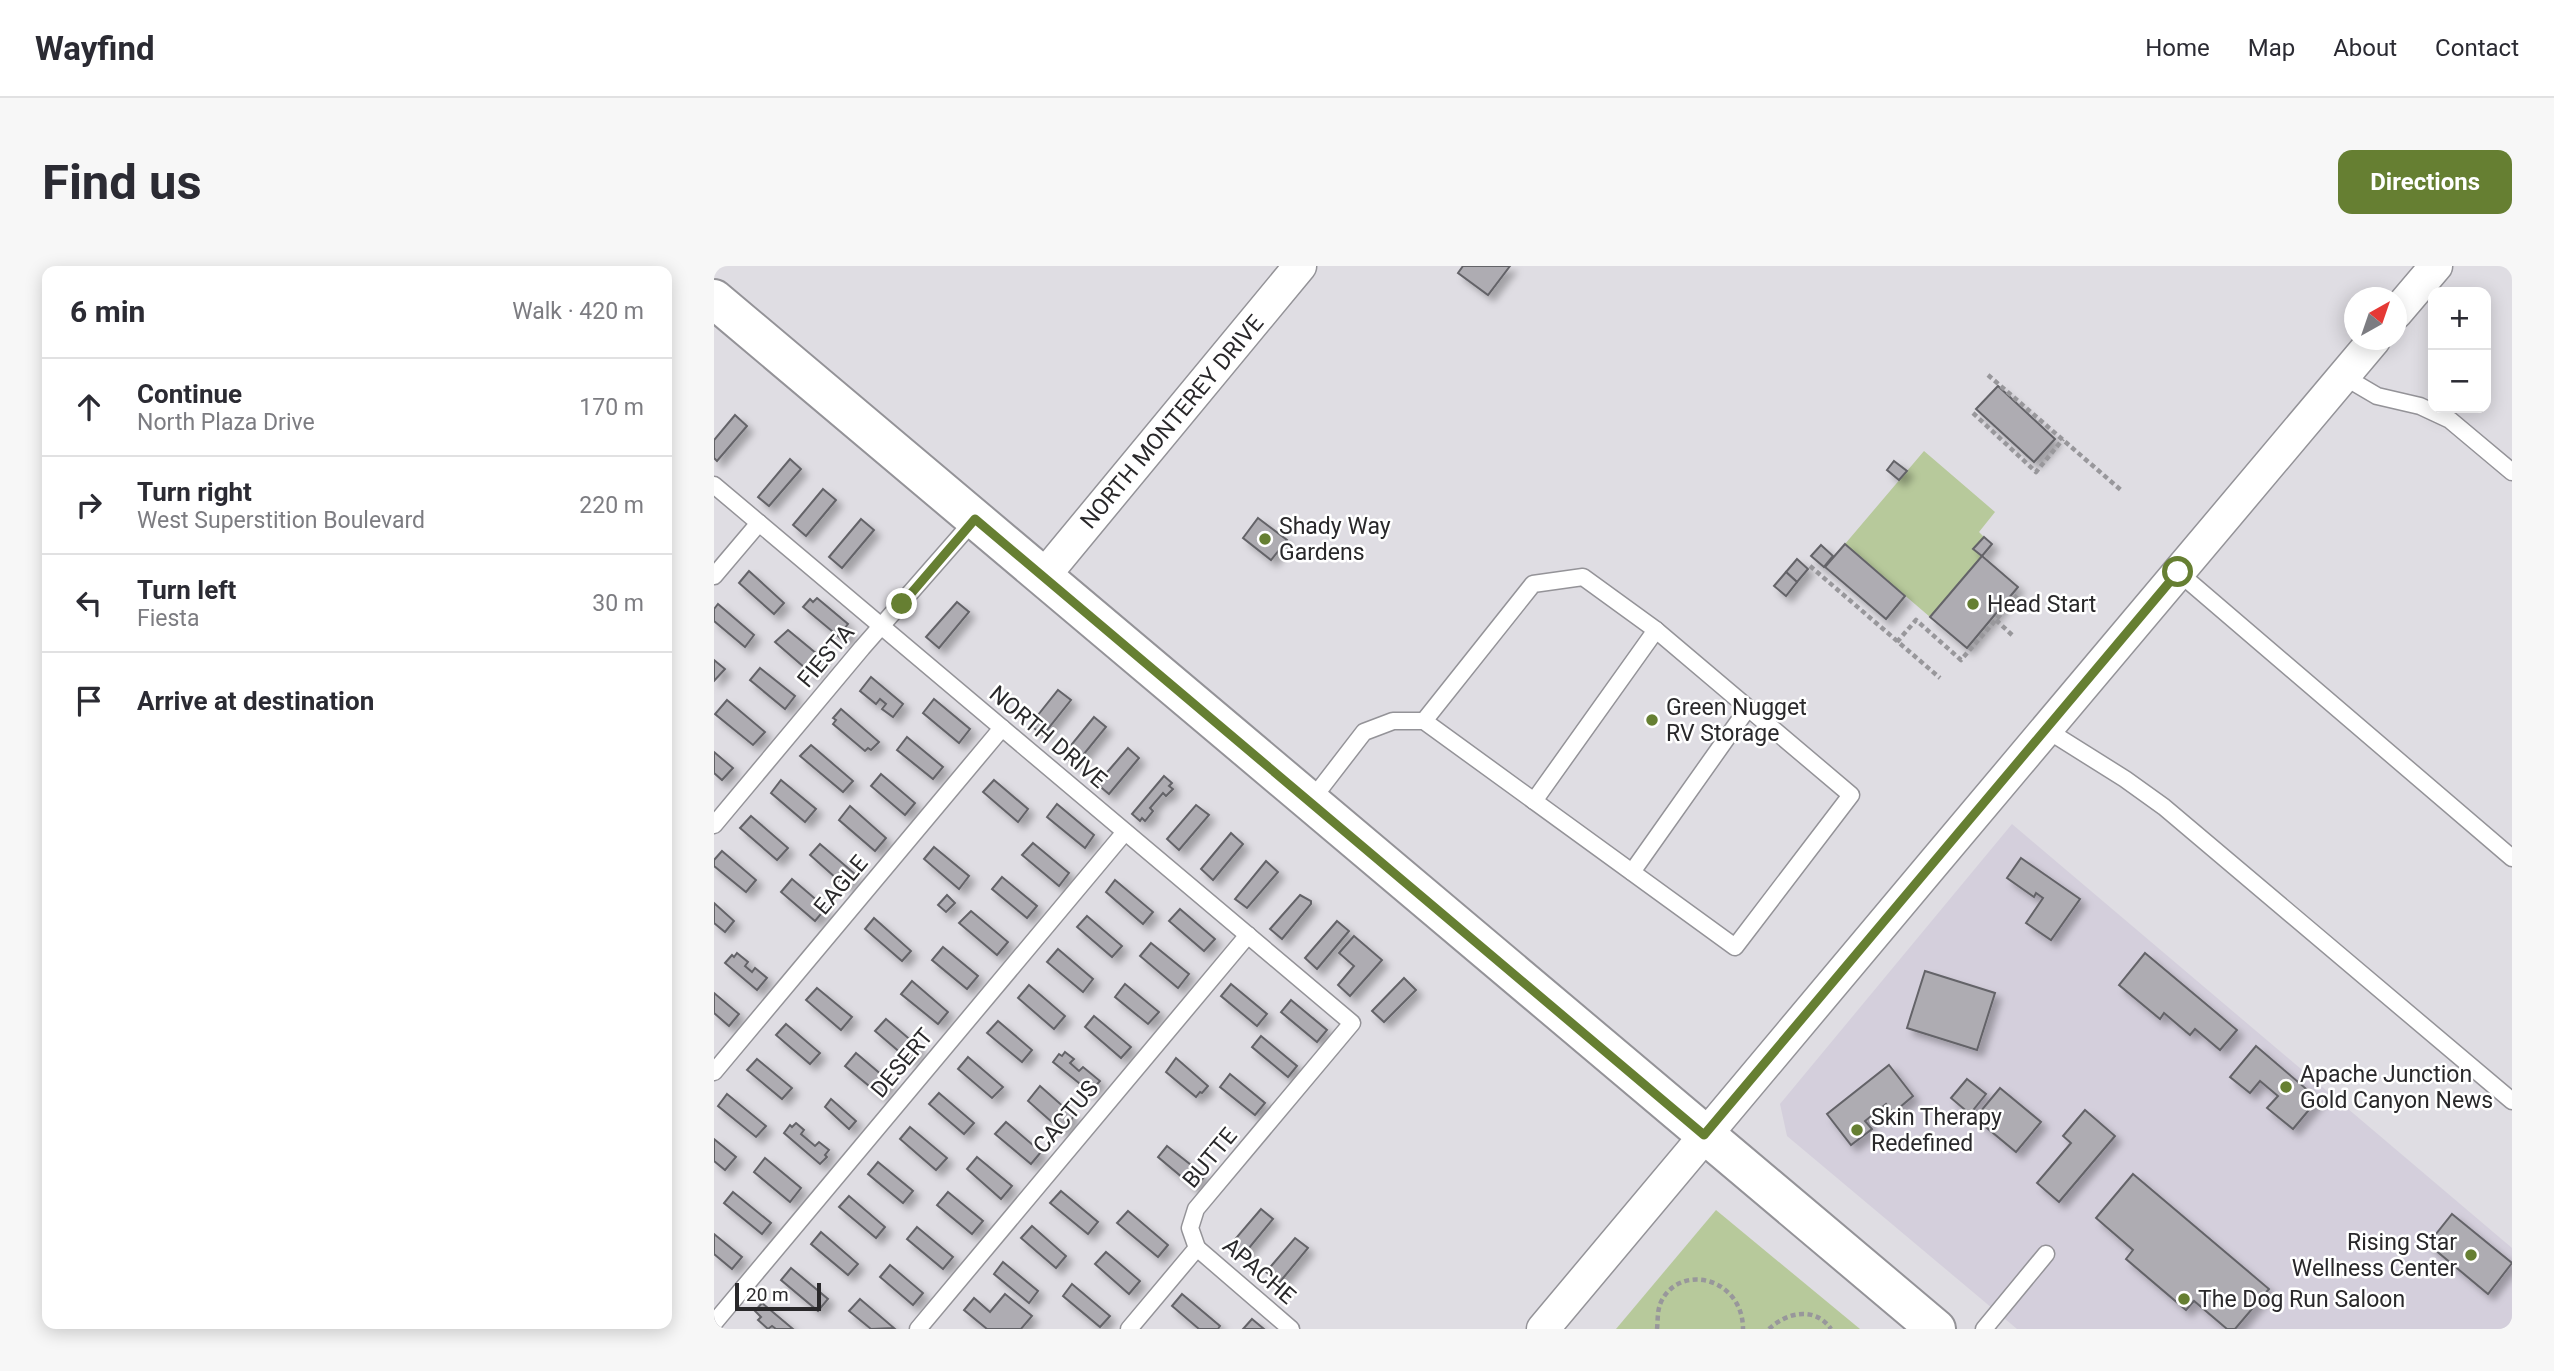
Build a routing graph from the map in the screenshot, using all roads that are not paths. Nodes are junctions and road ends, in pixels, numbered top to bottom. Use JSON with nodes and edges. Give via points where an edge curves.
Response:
{"nodes":[{"id":1,"x":1300,"y":266,"type":"edge"},
{"id":2,"x":2435,"y":266,"type":"edge"},
{"id":3,"x":714,"y":299,"type":"edge"},
{"id":4,"x":2407,"y":300,"type":"edge"},
{"id":5,"x":2365,"y":350,"type":"edge"},
{"id":6,"x":2343,"y":376,"type":"junction"},
{"id":7,"x":2512,"y":472,"type":"edge"},
{"id":8,"x":714,"y":485,"type":"edge"},
{"id":9,"x":975,"y":519,"type":"junction"},
{"id":10,"x":759,"y":523,"type":"junction"},
{"id":11,"x":2178,"y":572,"type":"junction"},
{"id":12,"x":714,"y":576,"type":"edge"},
{"id":13,"x":1043,"y":577,"type":"junction"},
{"id":14,"x":882,"y":626,"type":"junction"},
{"id":15,"x":1656,"y":630,"type":"junction"},
{"id":16,"x":1748,"y":708,"type":"junction"},
{"id":17,"x":1423,"y":721,"type":"junction"},
{"id":18,"x":1002,"y":728,"type":"junction"},
{"id":19,"x":2047,"y":730,"type":"junction"},
{"id":20,"x":1534,"y":801,"type":"junction"},
{"id":21,"x":1310,"y":802,"type":"junction"},
{"id":22,"x":714,"y":825,"type":"edge"},
{"id":23,"x":1125,"y":832,"type":"junction"},
{"id":24,"x":2512,"y":858,"type":"edge"},
{"id":25,"x":1632,"y":872,"type":"junction"},
{"id":26,"x":1248,"y":935,"type":"junction"},
{"id":27,"x":1352,"y":1023,"type":"joint"},
{"id":28,"x":714,"y":1072,"type":"edge"},
{"id":29,"x":2512,"y":1101,"type":"edge"},
{"id":30,"x":1704,"y":1135,"type":"junction"},
{"id":31,"x":1197,"y":1248,"type":"junction"},
{"id":32,"x":2046,"y":1254,"type":"dead end"},
{"id":33,"x":714,"y":1323,"type":"edge"},
{"id":34,"x":918,"y":1329,"type":"edge"},
{"id":35,"x":1129,"y":1329,"type":"edge"},
{"id":36,"x":1291,"y":1329,"type":"edge"},
{"id":37,"x":1543,"y":1329,"type":"edge"},
{"id":38,"x":1936,"y":1329,"type":"edge"},
{"id":39,"x":1983,"y":1329,"type":"edge"}],
"edges":[{"from":1,"to":13,"type":"street","name":"NORTH MONTEREY DRIVE"},
{"from":2,"to":4,"type":"street"},
{"from":3,"to":9,"type":"main road"},
{"from":5,"to":6,"type":"street"},
{"from":6,"to":7,"type":"lane","via":[[2377,396],[2420,406],[2450,420]]},
{"from":6,"to":11,"type":"street"},
{"from":8,"to":10,"type":"lane","name":"NORTH DRIVE"},
{"from":9,"to":13,"type":"main road"},
{"from":9,"to":14,"type":"lane","name":"FIESTA"},
{"from":10,"to":12,"type":"lane"},
{"from":10,"to":14,"type":"lane","name":"NORTH DRIVE"},
{"from":11,"to":19,"type":"street"},
{"from":11,"to":24,"type":"lane"},
{"from":13,"to":21,"type":"main road"},
{"from":14,"to":18,"type":"lane","name":"NORTH DRIVE"},
{"from":14,"to":22,"type":"lane","name":"FIESTA"},
{"from":15,"to":16,"type":"lane"},
{"from":15,"to":17,"type":"lane","via":[[1583,577],[1533,584]]},
{"from":15,"to":20,"type":"lane"},
{"from":16,"to":25,"type":"lane"},
{"from":16,"to":25,"type":"lane","via":[[1851,795],[1735,947]]},
{"from":17,"to":20,"type":"lane"},
{"from":17,"to":21,"type":"lane","via":[[1393,721],[1364,732]]},
{"from":18,"to":23,"type":"lane","name":"NORTH DRIVE"},
{"from":18,"to":28,"type":"lane","name":"EAGLE"},
{"from":19,"to":29,"type":"lane","via":[[2164,807]]},
{"from":19,"to":30,"type":"street"},
{"from":20,"to":25,"type":"lane"},
{"from":21,"to":30,"type":"main road"},
{"from":23,"to":26,"type":"lane","name":"NORTH DRIVE"},
{"from":23,"to":33,"type":"lane","name":"DESERT"},
{"from":26,"to":27,"type":"lane","name":"NORTH DRIVE"},
{"from":26,"to":34,"type":"lane","name":"CACTUS"},
{"from":27,"to":31,"type":"lane","name":"BUTTE","via":[[1196,1209],[1191,1228]]},
{"from":30,"to":37,"type":"street"},
{"from":30,"to":38,"type":"main road"},
{"from":31,"to":35,"type":"lane"},
{"from":31,"to":36,"type":"lane","name":"APACHE"},
{"from":32,"to":39,"type":"lane"}]}
